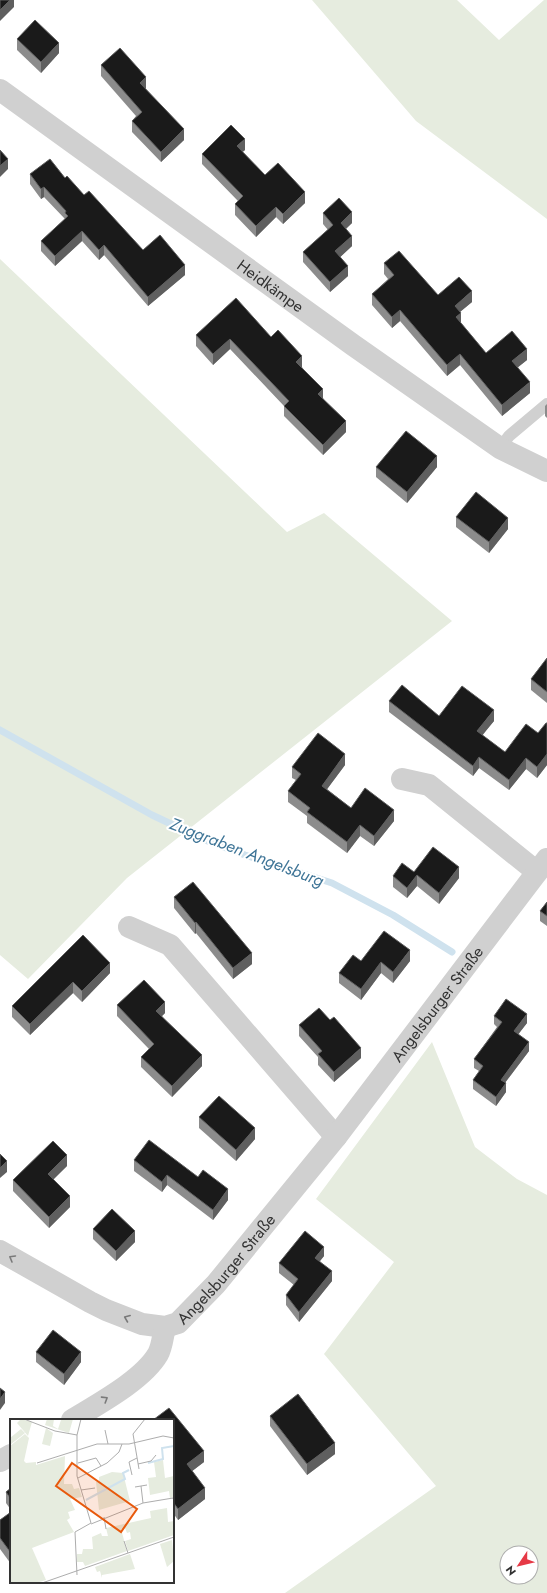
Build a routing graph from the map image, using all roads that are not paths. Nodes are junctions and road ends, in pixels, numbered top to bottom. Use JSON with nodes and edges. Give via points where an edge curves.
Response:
{"nodes":[{"id":1,"x":0,"y":90,"type":"edge"},
{"id":2,"x":547,"y":404,"type":"edge"},
{"id":3,"x":500,"y":448,"type":"junction"},
{"id":4,"x":547,"y":471,"type":"edge"},
{"id":5,"x":402,"y":779,"type":"dead end"},
{"id":6,"x":542,"y":865,"type":"edge"},
{"id":7,"x":129,"y":926,"type":"dead end"},
{"id":8,"x":336,"y":1137,"type":"junction"},
{"id":9,"x":0,"y":1251,"type":"edge"},
{"id":10,"x":165,"y":1327,"type":"junction"},
{"id":11,"x":74,"y":1419,"type":"edge"},
{"id":12,"x":10,"y":1456,"type":"edge"},
{"id":13,"x":0,"y":1461,"type":"edge"}],
"edges":[{"from":1,"to":3,"type":"street","name":"Heidkämpe"},
{"from":2,"to":3,"type":"lane","via":[[509,436]]},
{"from":3,"to":4,"type":"street","name":"Heidkämpe"},
{"from":5,"to":6,"type":"street","name":"Angelsburger Straße","via":[[429,785]]},
{"from":6,"to":8,"type":"street","name":"Angelsburger Straße"},
{"from":7,"to":8,"type":"street","via":[[170,945]]},
{"from":8,"to":10,"type":"street","name":"Angelsburger Straße","via":[[216,1284],[178,1323]]},
{"from":10,"to":9,"type":"street","name":"Angelsburger Straße","one_way":true,"via":[[142,1324],[106,1310]]},
{"from":11,"to":10,"type":"street","one_way":true,"via":[[145,1371],[159,1353]]},
{"from":12,"to":13,"type":"street"}]}
